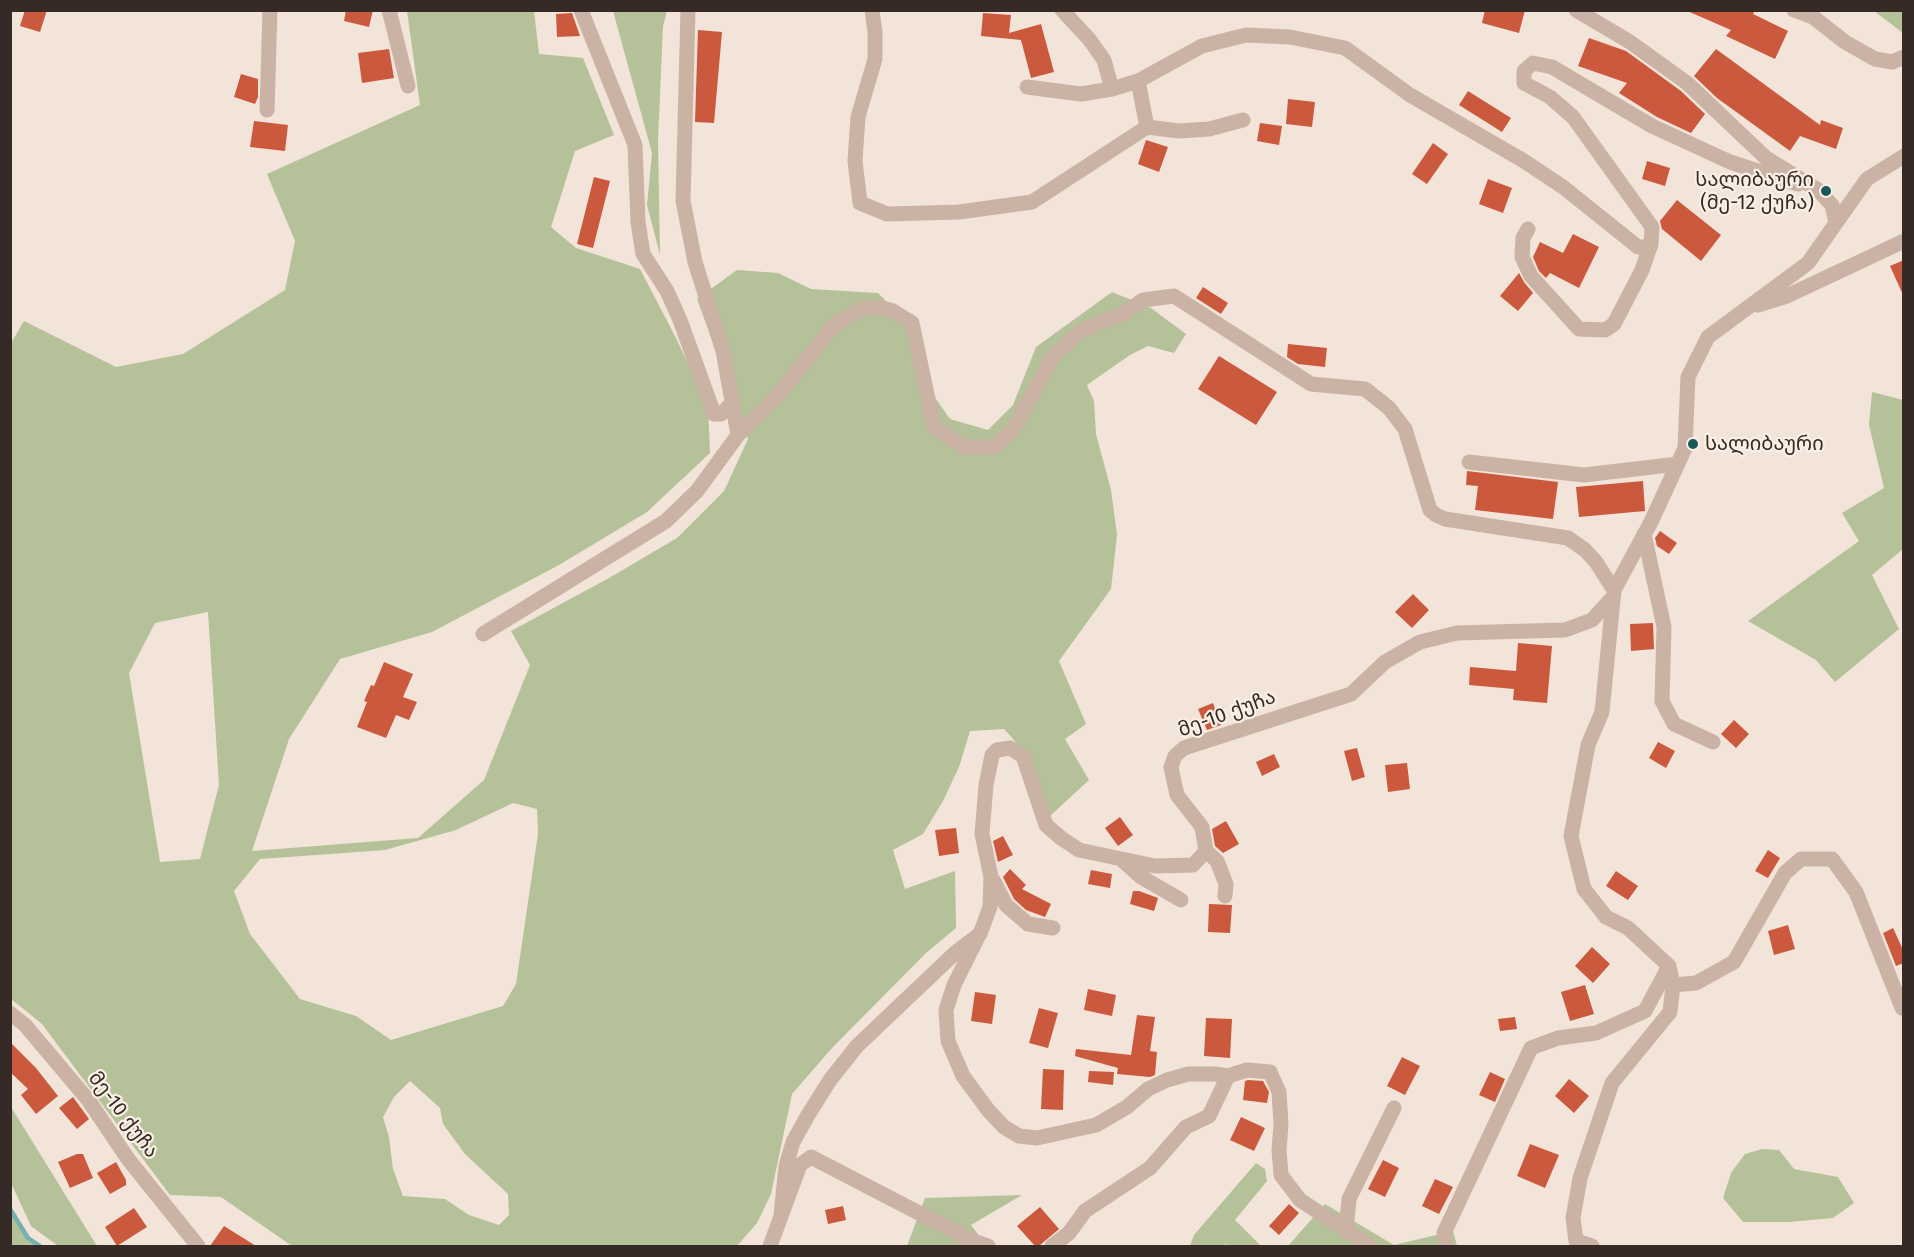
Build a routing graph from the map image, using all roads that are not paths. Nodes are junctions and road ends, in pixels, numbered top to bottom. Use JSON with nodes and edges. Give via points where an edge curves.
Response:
{"nodes":[{"id":1,"x":270,"y":10,"type":"edge"},
{"id":2,"x":389,"y":10,"type":"edge"},
{"id":3,"x":581,"y":10,"type":"edge"},
{"id":4,"x":688,"y":10,"type":"edge"},
{"id":5,"x":872,"y":10,"type":"edge"},
{"id":6,"x":1062,"y":10,"type":"edge"},
{"id":7,"x":1576,"y":10,"type":"edge"},
{"id":8,"x":1794,"y":10,"type":"edge"},
{"id":9,"x":1904,"y":57,"type":"edge"},
{"id":10,"x":1138,"y":81,"type":"junction"},
{"id":11,"x":408,"y":86,"type":"dead end"},
{"id":12,"x":1028,"y":87,"type":"dead end"},
{"id":13,"x":1112,"y":89,"type":"junction"},
{"id":14,"x":267,"y":110,"type":"dead end"},
{"id":15,"x":1243,"y":120,"type":"dead end"},
{"id":16,"x":1147,"y":127,"type":"junction"},
{"id":17,"x":1904,"y":156,"type":"edge"},
{"id":18,"x":1818,"y":190,"type":"junction"},
{"id":19,"x":1836,"y":223,"type":"junction"},
{"id":20,"x":1528,"y":228,"type":"dead end"},
{"id":21,"x":1904,"y":241,"type":"edge"},
{"id":22,"x":1651,"y":244,"type":"junction"},
{"id":23,"x":1748,"y":307,"type":"junction"},
{"id":24,"x":732,"y":403,"type":"junction"},
{"id":25,"x":738,"y":435,"type":"junction"},
{"id":26,"x":1469,"y":462,"type":"dead end"},
{"id":27,"x":1678,"y":464,"type":"junction"},
{"id":28,"x":1644,"y":534,"type":"junction"},
{"id":29,"x":1614,"y":593,"type":"junction"},
{"id":30,"x":483,"y":634,"type":"dead end"},
{"id":31,"x":1713,"y":742,"type":"dead end"},
{"id":32,"x":1206,"y":851,"type":"junction"},
{"id":33,"x":1123,"y":861,"type":"junction"},
{"id":34,"x":992,"y":877,"type":"junction"},
{"id":35,"x":1225,"y":896,"type":"dead end"},
{"id":36,"x":1181,"y":900,"type":"dead end"},
{"id":37,"x":1053,"y":928,"type":"dead end"},
{"id":38,"x":980,"y":934,"type":"junction"},
{"id":39,"x":1669,"y":966,"type":"junction"},
{"id":40,"x":1673,"y":985,"type":"junction"},
{"id":41,"x":1902,"y":1008,"type":"edge"},
{"id":42,"x":10,"y":1013,"type":"edge"},
{"id":43,"x":1228,"y":1076,"type":"junction"},
{"id":44,"x":1394,"y":1108,"type":"dead end"},
{"id":45,"x":781,"y":1215,"type":"junction"},
{"id":46,"x":1346,"y":1231,"type":"junction"},
{"id":47,"x":198,"y":1246,"type":"edge"},
{"id":48,"x":770,"y":1246,"type":"edge"},
{"id":49,"x":988,"y":1246,"type":"edge"},
{"id":50,"x":1052,"y":1246,"type":"edge"},
{"id":51,"x":1370,"y":1246,"type":"edge"},
{"id":52,"x":1445,"y":1246,"type":"edge"},
{"id":53,"x":1592,"y":1246,"type":"edge"}],
"edges":[{"from":1,"to":14,"type":"street"},
{"from":2,"to":11,"type":"street"},
{"from":3,"to":24,"type":"street","via":[[635,145],[643,254],[676,310],[714,414],[721,414]]},
{"from":4,"to":24,"type":"street","via":[[683,201],[695,262],[723,351]]},
{"from":5,"to":16,"type":"street","via":[[875,59],[858,117],[855,161],[860,203],[887,214],[959,212],[1032,202]]},
{"from":6,"to":13,"type":"street","via":[[1104,60]]},
{"from":7,"to":18,"type":"street","via":[[1677,76],[1766,158]]},
{"from":8,"to":9,"type":"street","via":[[1813,17],[1875,59],[1892,62]]},
{"from":10,"to":13,"type":"street"},
{"from":10,"to":16,"type":"street"},
{"from":10,"to":22,"type":"street","via":[[1202,46],[1246,35],[1290,37],[1345,48],[1410,95],[1563,187],[1638,247]]},
{"from":12,"to":13,"type":"street","via":[[1081,94]]},
{"from":15,"to":16,"type":"street","via":[[1209,129]]},
{"from":17,"to":19,"type":"street","via":[[1867,178]]},
{"from":18,"to":19,"type":"street","via":[[1832,205]]},
{"from":18,"to":22,"type":"street","via":[[1730,162],[1652,126],[1552,67],[1533,63],[1524,71],[1524,83],[1550,97],[1573,117],[1652,227]]},
{"from":19,"to":23,"type":"street","via":[[1808,263]]},
{"from":20,"to":22,"type":"street","via":[[1522,256],[1531,276],[1579,329],[1605,330],[1614,324]]},
{"from":21,"to":23,"type":"street","via":[[1787,296]]},
{"from":23,"to":27,"type":"street","via":[[1708,337],[1688,377],[1685,448]]},
{"from":24,"to":25,"type":"street"},
{"from":25,"to":29,"type":"street","via":[[780,393],[835,324],[862,309],[876,307],[891,310],[912,323],[934,427],[964,447],[994,447],[1012,431],[1054,355],[1082,330],[1123,315],[1143,300],[1174,296],[1311,384],[1365,389],[1389,408],[1405,429],[1430,510],[1436,515],[1568,538],[1596,562]]},
{"from":25,"to":30,"type":"street","via":[[697,491],[666,521]]},
{"from":26,"to":27,"type":"street","via":[[1584,475]]},
{"from":27,"to":28,"type":"street"},
{"from":28,"to":29,"type":"street"},
{"from":28,"to":31,"type":"street","via":[[1664,627],[1662,701],[1674,724]]},
{"from":29,"to":32,"type":"street","name":"მე-10 ქუჩა","via":[[1592,620],[1565,630],[1457,633],[1420,642],[1385,663],[1351,694],[1184,748],[1171,766],[1177,795],[1202,827]]},
{"from":29,"to":39,"type":"street","via":[[1602,712],[1588,745],[1571,836],[1584,889],[1606,917],[1628,928]]},
{"from":32,"to":33,"type":"street","via":[[1193,865],[1155,866]]},
{"from":32,"to":35,"type":"street","name":"მე-10 ქუჩა","via":[[1217,861],[1226,884]]},
{"from":33,"to":34,"type":"street","via":[[1079,850],[1046,825],[1023,756],[1010,748],[992,755],[986,785],[982,834]]},
{"from":33,"to":36,"type":"street","via":[[1141,877]]},
{"from":34,"to":37,"type":"street","via":[[1006,905],[1028,924]]},
{"from":34,"to":38,"type":"street","via":[[990,907]]},
{"from":38,"to":43,"type":"street","via":[[946,1010],[948,1041],[963,1076],[988,1110],[1019,1136],[1037,1138],[1096,1125],[1167,1080],[1188,1074]]},
{"from":38,"to":45,"type":"street","via":[[857,1047],[830,1080],[794,1142],[786,1166]]},
{"from":39,"to":40,"type":"street"},
{"from":39,"to":52,"type":"street","via":[[1645,1011],[1596,1033],[1558,1038],[1531,1048],[1444,1233]]},
{"from":40,"to":41,"type":"street","via":[[1696,983],[1734,962],[1785,873],[1801,859],[1832,859],[1856,892]]},
{"from":40,"to":53,"type":"street","via":[[1670,1012],[1612,1083],[1580,1178],[1573,1218],[1576,1241]]},
{"from":42,"to":47,"type":"street","name":"მე-10 ქუჩა","via":[[25,1025],[89,1101],[128,1159]]},
{"from":43,"to":46,"type":"street","via":[[1247,1070],[1270,1072],[1279,1092],[1281,1175],[1300,1200]]},
{"from":43,"to":50,"type":"street","via":[[1209,1116],[1186,1127],[1150,1168],[1085,1211],[1070,1233]]},
{"from":44,"to":46,"type":"street","via":[[1349,1198]]},
{"from":45,"to":48,"type":"street"},
{"from":45,"to":49,"type":"street","via":[[800,1165],[811,1157]]},
{"from":46,"to":51,"type":"street"}]}
